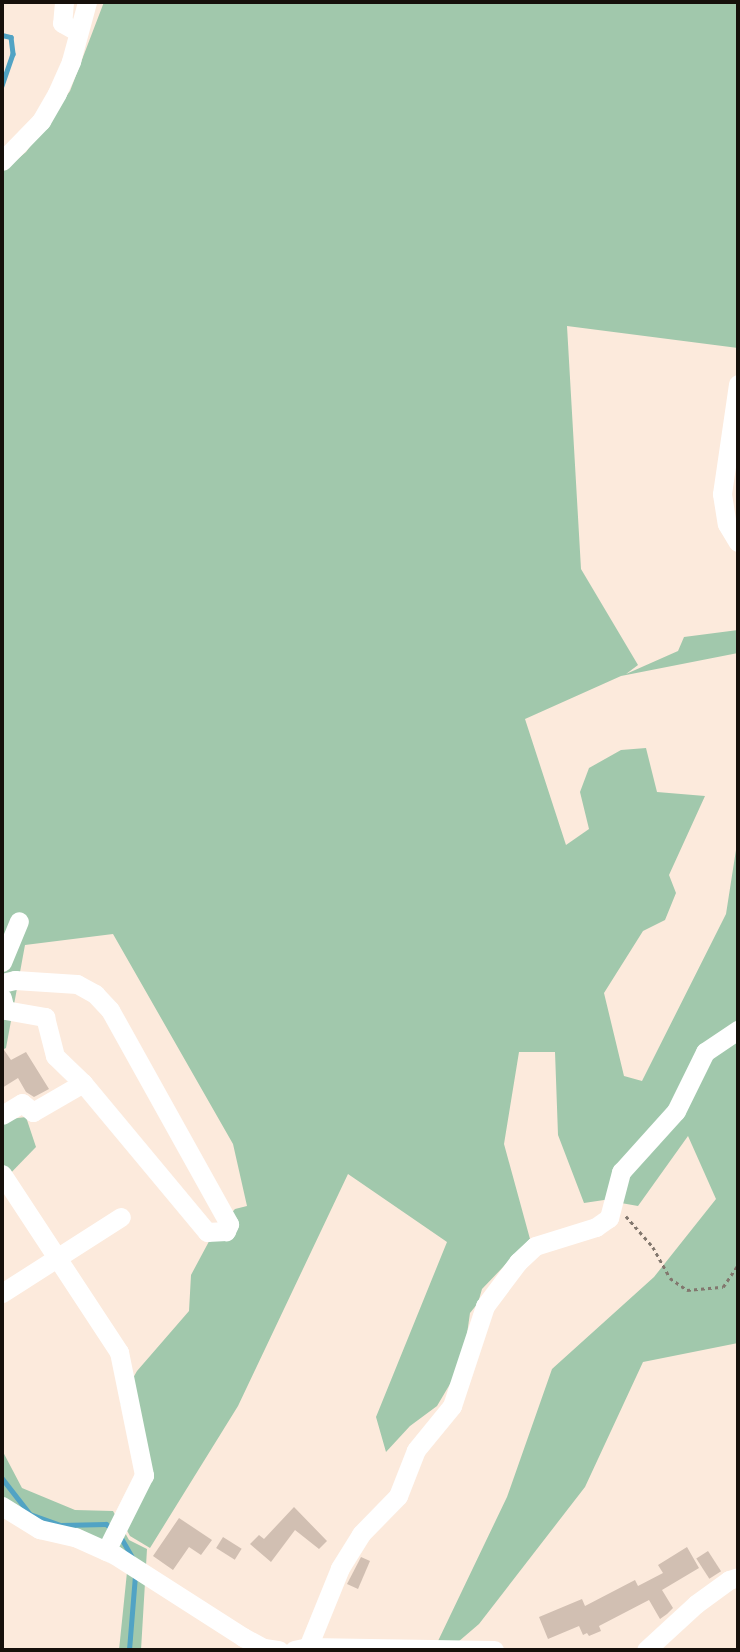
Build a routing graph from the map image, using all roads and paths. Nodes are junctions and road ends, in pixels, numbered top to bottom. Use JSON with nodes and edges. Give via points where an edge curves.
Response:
{"nodes":[{"id":1,"x":64,"y":2,"type":"edge"},
{"id":2,"x":87,"y":2,"type":"edge"},
{"id":3,"x":78,"y":32,"type":"junction"},
{"id":4,"x":2,"y":161,"type":"edge"},
{"id":5,"x":738,"y":384,"type":"edge"},
{"id":6,"x":738,"y":542,"type":"edge"},
{"id":7,"x":19,"y":921,"type":"dead end"},
{"id":8,"x":2,"y":961,"type":"edge"},
{"id":9,"x":2,"y":983,"type":"edge"},
{"id":10,"x":2,"y":998,"type":"edge"},
{"id":11,"x":738,"y":1030,"type":"edge"},
{"id":12,"x":83,"y":1083,"type":"junction"},
{"id":13,"x":2,"y":1115,"type":"edge"},
{"id":14,"x":2,"y":1174,"type":"edge"},
{"id":15,"x":121,"y":1217,"type":"dead end"},
{"id":16,"x":609,"y":1218,"type":"junction"},
{"id":17,"x":57,"y":1256,"type":"junction"},
{"id":18,"x":738,"y":1265,"type":"edge"},
{"id":19,"x":2,"y":1293,"type":"edge"},
{"id":20,"x":2,"y":1506,"type":"edge"},
{"id":21,"x":106,"y":1551,"type":"junction"},
{"id":22,"x":738,"y":1577,"type":"edge"},
{"id":23,"x":301,"y":1649,"type":"edge"},
{"id":24,"x":279,"y":1650,"type":"edge"},
{"id":25,"x":494,"y":1650,"type":"edge"},
{"id":26,"x":646,"y":1650,"type":"edge"}],
"edges":[{"from":1,"to":3,"type":"street","via":[[62,23]]},
{"from":2,"to":3,"type":"street"},
{"from":3,"to":4,"type":"street","via":[[57,93],[41,121]]},
{"from":5,"to":6,"type":"street","via":[[722,494],[727,524]]},
{"from":7,"to":8,"type":"street"},
{"from":9,"to":12,"type":"street","via":[[77,984],[96,994],[110,1010],[229,1224],[226,1231],[207,1232]]},
{"from":10,"to":12,"type":"street","via":[[5,1010],[45,1017],[55,1056]]},
{"from":11,"to":16,"type":"street","via":[[705,1052],[676,1111],[621,1172]]},
{"from":12,"to":13,"type":"street","via":[[33,1112],[22,1103]]},
{"from":14,"to":17,"type":"street"},
{"from":15,"to":17,"type":"street"},
{"from":16,"to":18,"type":"path","via":[[626,1216],[653,1247],[670,1278],[687,1290],[723,1287]]},
{"from":16,"to":23,"type":"street","via":[[596,1227],[535,1246],[485,1306],[452,1406],[416,1450],[398,1496],[361,1534]]},
{"from":17,"to":19,"type":"street"},
{"from":17,"to":21,"type":"street","via":[[119,1352],[144,1475]]},
{"from":20,"to":21,"type":"street","via":[[39,1529],[75,1537]]},
{"from":21,"to":24,"type":"street","via":[[243,1637]]},
{"from":22,"to":26,"type":"street","via":[[696,1604]]},
{"from":23,"to":25,"type":"street"}]}
